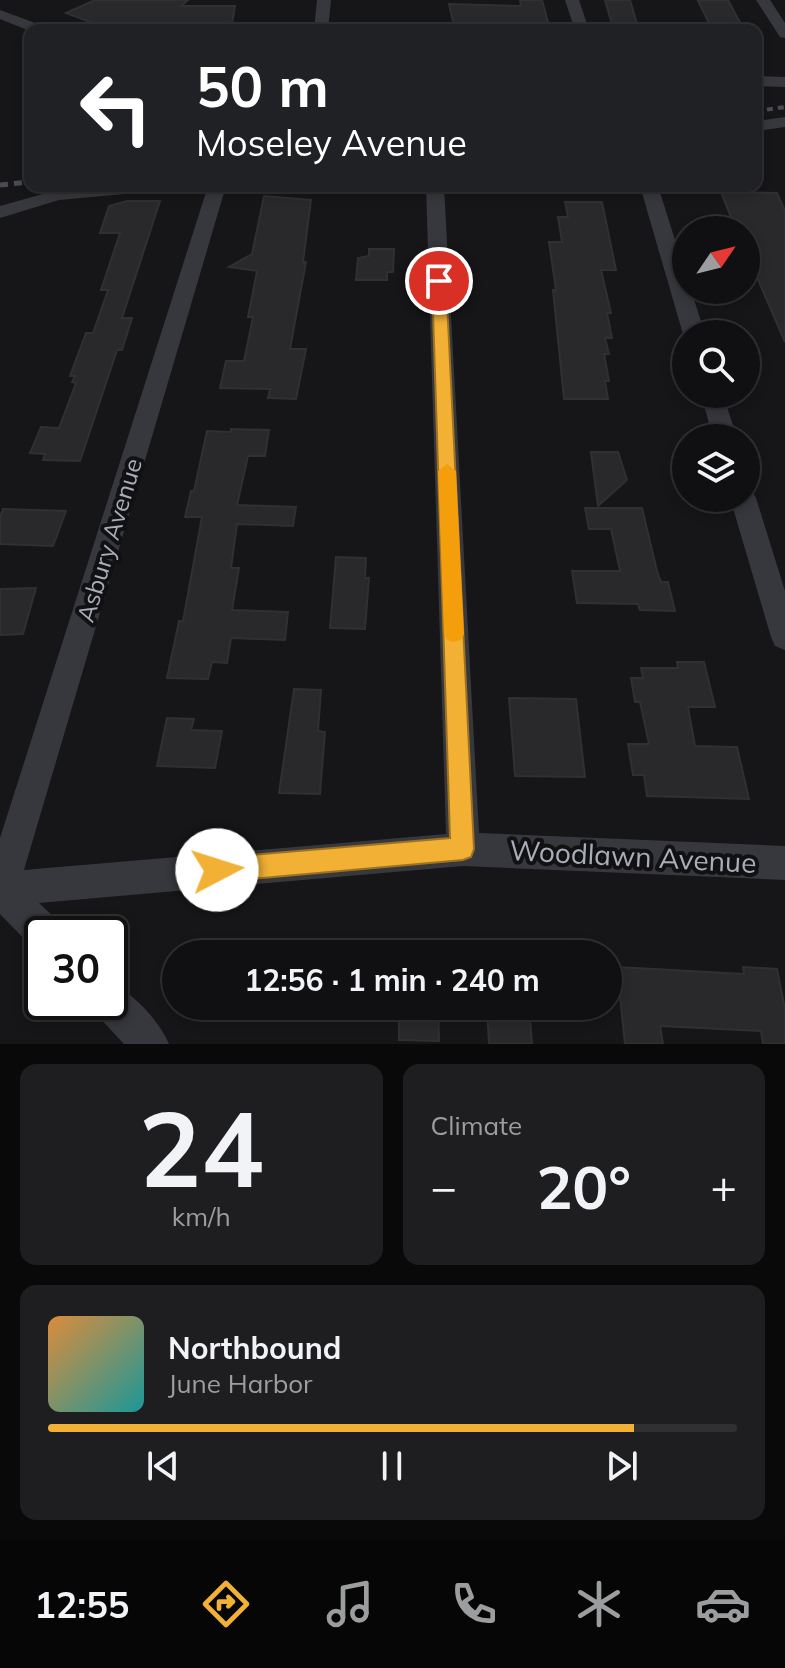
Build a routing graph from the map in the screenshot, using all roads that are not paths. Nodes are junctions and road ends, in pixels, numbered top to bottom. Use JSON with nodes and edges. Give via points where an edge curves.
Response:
{"nodes":[{"id":1,"x":324,"y":0,"type":"edge"},
{"id":2,"x":572,"y":0,"type":"edge"},
{"id":3,"x":763,"y":0,"type":"edge"},
{"id":4,"x":0,"y":14,"type":"edge"},
{"id":5,"x":26,"y":24,"type":"edge"},
{"id":6,"x":322,"y":24,"type":"edge"},
{"id":7,"x":580,"y":24,"type":"edge"},
{"id":8,"x":785,"y":34,"type":"edge"},
{"id":9,"x":762,"y":81,"type":"edge"},
{"id":10,"x":785,"y":82,"type":"edge"},
{"id":11,"x":785,"y":122,"type":"edge"},
{"id":12,"x":762,"y":125,"type":"edge"},
{"id":13,"x":90,"y":192,"type":"edge"},
{"id":14,"x":215,"y":192,"type":"edge"},
{"id":15,"x":435,"y":192,"type":"edge"},
{"id":16,"x":651,"y":192,"type":"edge"},
{"id":17,"x":0,"y":212,"type":"edge"},
{"id":18,"x":690,"y":320,"type":"edge"},
{"id":19,"x":747,"y":512,"type":"edge"},
{"id":20,"x":785,"y":637,"type":"edge"},
{"id":21,"x":463,"y":849,"type":"junction"},
{"id":22,"x":785,"y":863,"type":"edge"},
{"id":23,"x":1,"y":890,"type":"edge"},
{"id":24,"x":27,"y":916,"type":"edge"},
{"id":25,"x":127,"y":1020,"type":"edge"},
{"id":26,"x":150,"y":1044,"type":"edge"}],
"edges":[{"from":1,"to":6,"type":"street"},
{"from":2,"to":7,"type":"street"},
{"from":3,"to":8,"type":"street"},
{"from":4,"to":5,"type":"street"},
{"from":9,"to":10,"type":"street"},
{"from":11,"to":12,"type":"street"},
{"from":13,"to":17,"type":"street","via":[[57,195]]},
{"from":14,"to":23,"type":"street","name":"Asbury Avenue"},
{"from":15,"to":21,"type":"street"},
{"from":16,"to":18,"type":"street"},
{"from":19,"to":20,"type":"street"},
{"from":21,"to":22,"type":"street","name":"Woodlawn Avenue"},
{"from":21,"to":23,"type":"street","name":"Woodlawn Avenue"},
{"from":23,"to":24,"type":"street"},
{"from":25,"to":26,"type":"street"}]}
